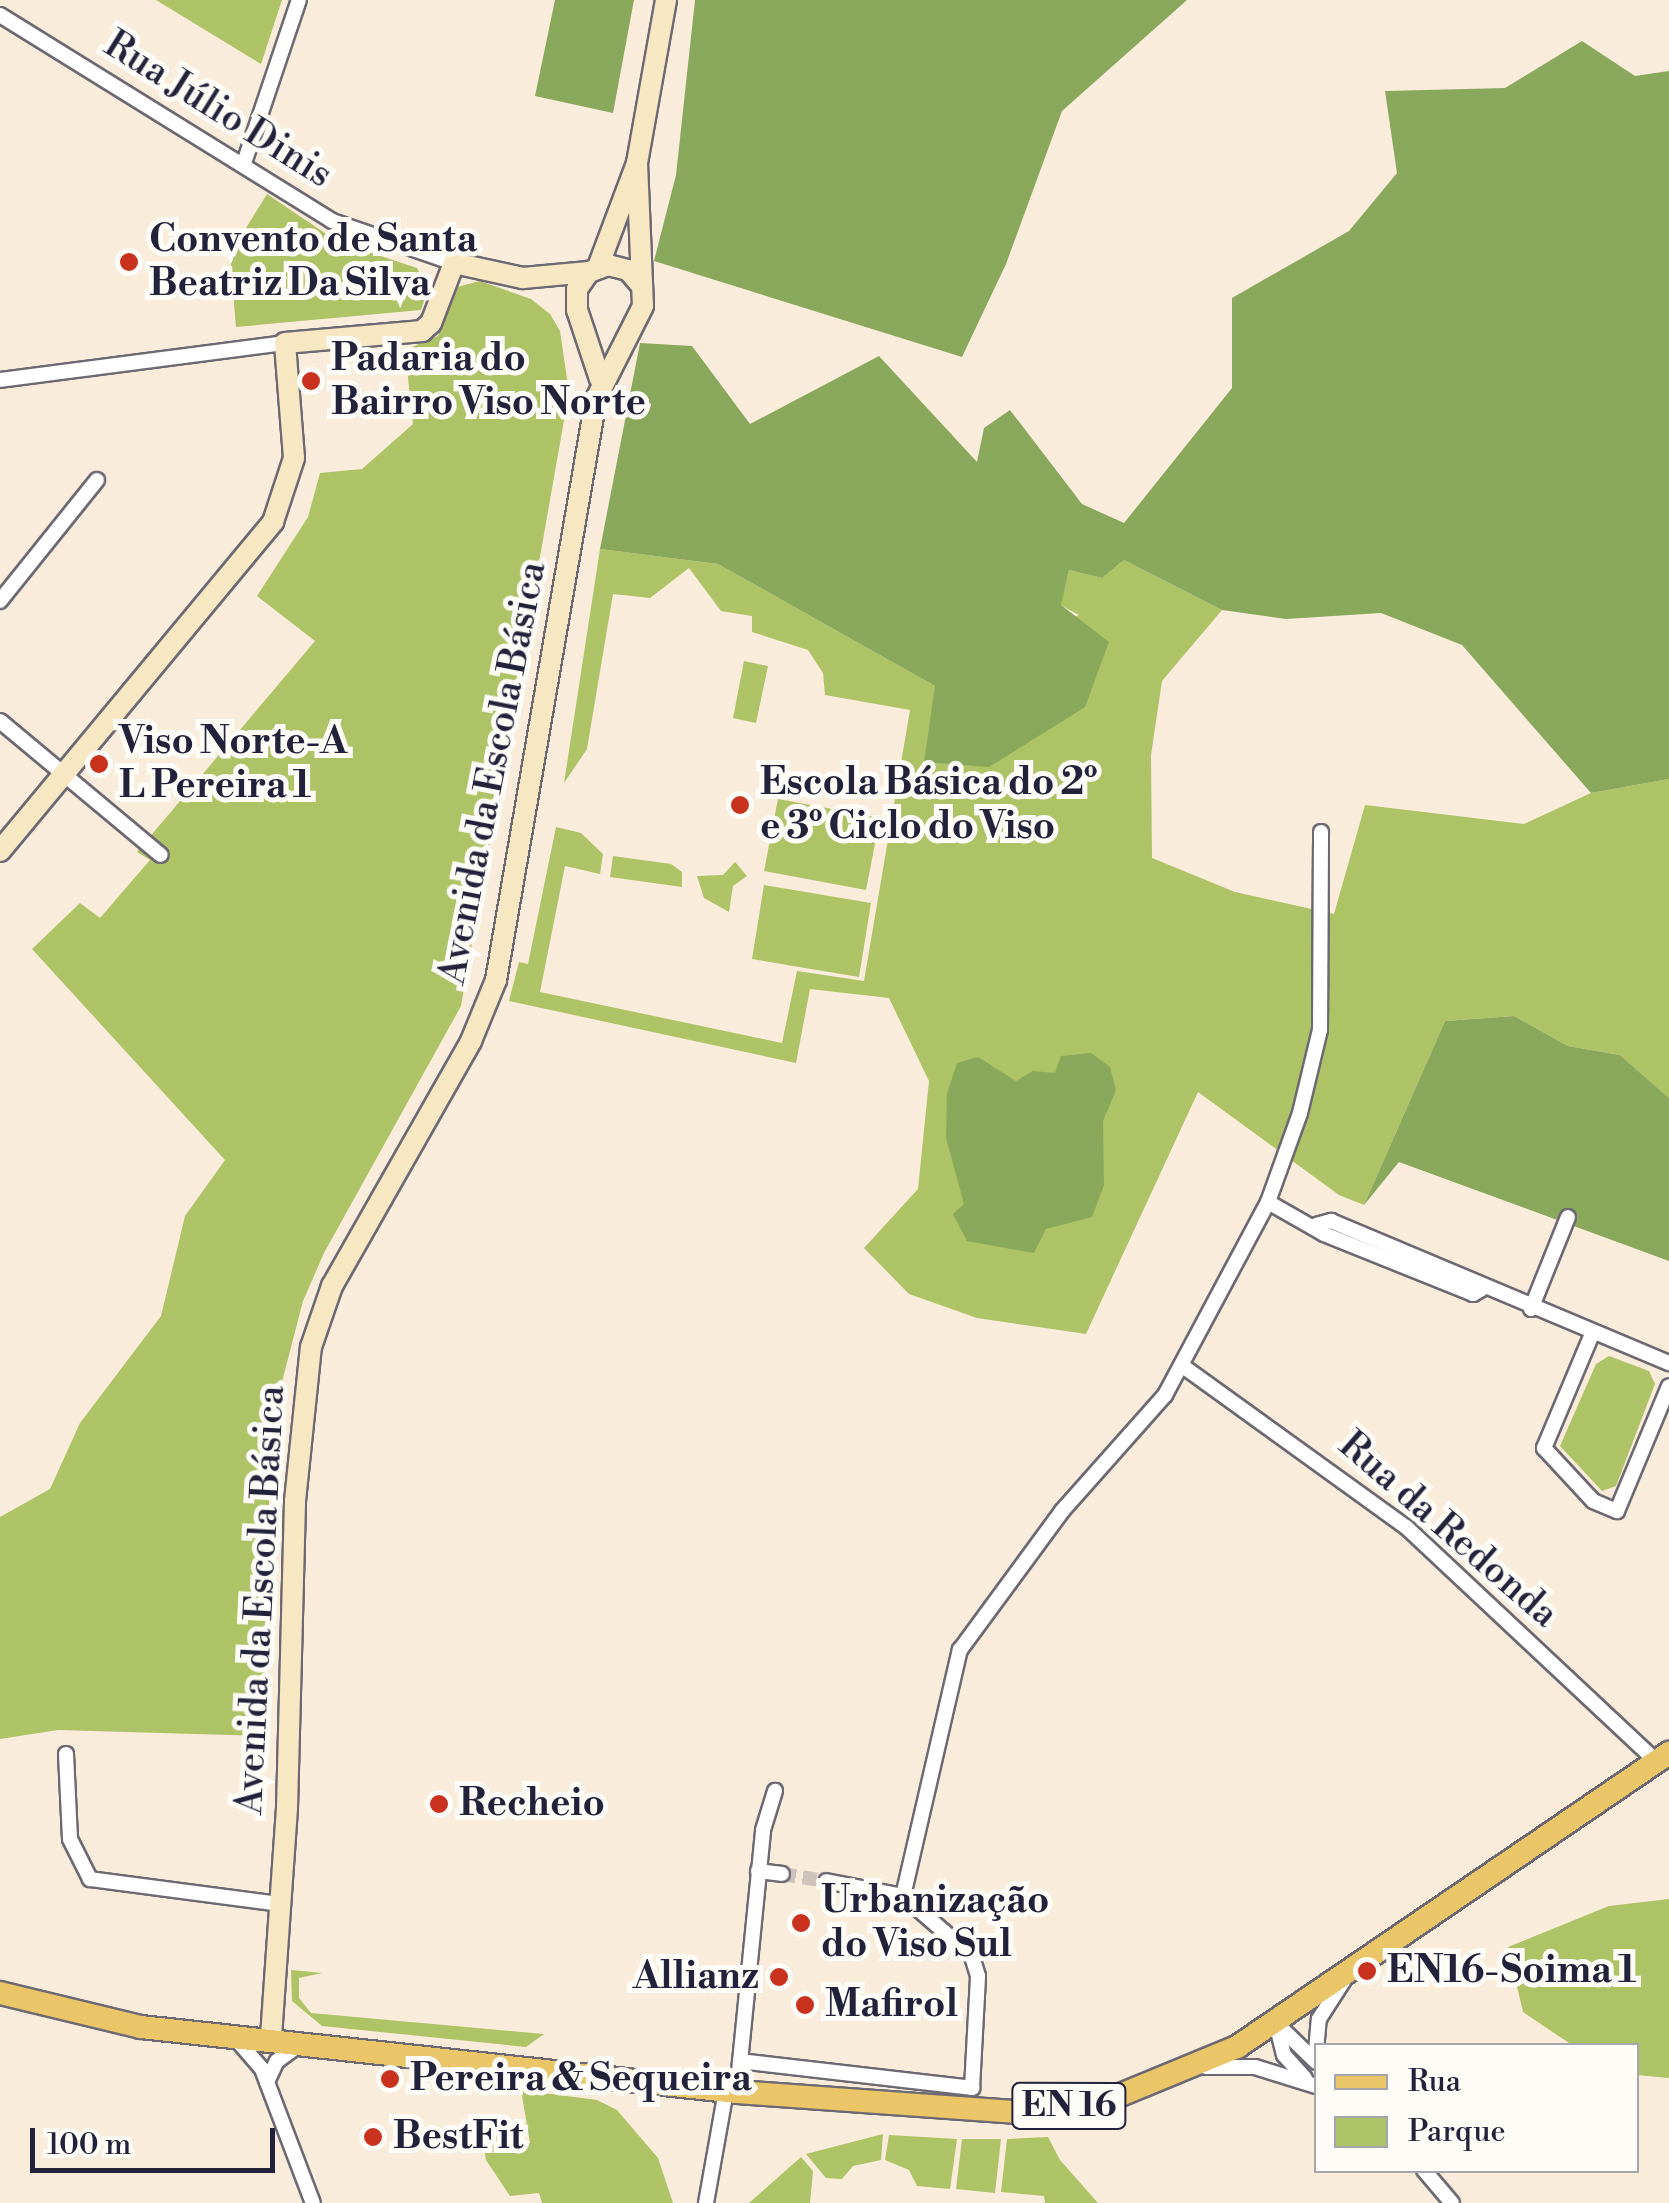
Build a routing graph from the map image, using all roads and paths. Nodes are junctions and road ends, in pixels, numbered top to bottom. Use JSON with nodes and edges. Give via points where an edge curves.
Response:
{"nodes":[{"id":1,"x":666,"y":0,"type":"edge"},
{"id":2,"x":298,"y":1,"type":"edge"},
{"id":3,"x":0,"y":15,"type":"edge"},
{"id":4,"x":244,"y":163,"type":"junction"},
{"id":5,"x":637,"y":163,"type":"junction"},
{"id":6,"x":454,"y":262,"type":"junction"},
{"id":7,"x":594,"y":270,"type":"junction"},
{"id":8,"x":523,"y":278,"type":"junction"},
{"id":9,"x":641,"y":286,"type":"junction"},
{"id":10,"x":579,"y":315,"type":"junction"},
{"id":11,"x":632,"y":325,"type":"junction"},
{"id":12,"x":285,"y":343,"type":"junction"},
{"id":13,"x":0,"y":380,"type":"edge"},
{"id":14,"x":600,"y":380,"type":"junction"},
{"id":15,"x":97,"y":480,"type":"dead end"},
{"id":16,"x":0,"y":601,"type":"edge"},
{"id":17,"x":0,"y":721,"type":"edge"},
{"id":18,"x":65,"y":774,"type":"junction"},
{"id":19,"x":1321,"y":832,"type":"dead end"},
{"id":20,"x":0,"y":851,"type":"edge"},
{"id":21,"x":161,"y":855,"type":"dead end"},
{"id":22,"x":1268,"y":1202,"type":"junction"},
{"id":23,"x":1568,"y":1218,"type":"dead end"},
{"id":24,"x":1532,"y":1309,"type":"junction"},
{"id":25,"x":1592,"y":1334,"type":"junction"},
{"id":26,"x":1669,"y":1363,"type":"edge"},
{"id":27,"x":1184,"y":1367,"type":"junction"},
{"id":28,"x":1669,"y":1386,"type":"edge"},
{"id":29,"x":66,"y":1754,"type":"dead end"},
{"id":30,"x":1662,"y":1756,"type":"edge"},
{"id":31,"x":776,"y":1791,"type":"dead end"},
{"id":32,"x":758,"y":1871,"type":"junction"},
{"id":33,"x":782,"y":1874,"type":"tunnel mouth"},
{"id":34,"x":826,"y":1881,"type":"tunnel mouth"},
{"id":35,"x":903,"y":1896,"type":"junction"},
{"id":36,"x":281,"y":1904,"type":"junction"},
{"id":37,"x":1351,"y":1970,"type":"junction"},
{"id":38,"x":0,"y":1992,"type":"edge"},
{"id":39,"x":1276,"y":2023,"type":"junction"},
{"id":40,"x":228,"y":2034,"type":"junction"},
{"id":41,"x":266,"y":2037,"type":"junction"},
{"id":42,"x":316,"y":2042,"type":"junction"},
{"id":43,"x":1317,"y":2043,"type":"edge"},
{"id":44,"x":1314,"y":2060,"type":"edge"},
{"id":45,"x":740,"y":2061,"type":"junction"},
{"id":46,"x":1195,"y":2068,"type":"junction"},
{"id":47,"x":264,"y":2076,"type":"junction"},
{"id":48,"x":1312,"y":2083,"type":"edge"},
{"id":49,"x":732,"y":2091,"type":"junction"},
{"id":50,"x":1427,"y":2173,"type":"edge"},
{"id":51,"x":313,"y":2203,"type":"edge"},
{"id":52,"x":706,"y":2203,"type":"edge"},
{"id":53,"x":1452,"y":2203,"type":"edge"}],
"edges":[{"from":1,"to":5,"type":"street","name":"Avenida da Escola Básica"},
{"from":2,"to":4,"type":"street"},
{"from":3,"to":4,"type":"street","name":"Rua Júlio Dinis"},
{"from":4,"to":6,"type":"street","name":"Rua Júlio Dinis","via":[[332,221]]},
{"from":5,"to":7,"type":"street","name":"Avenida da Escola Básica"},
{"from":5,"to":9,"type":"street","name":"Avenida da Escola Básica"},
{"from":6,"to":8,"type":"street","name":"Rua Júlio Dinis"},
{"from":6,"to":12,"type":"street","via":[[431,323],[422,330]]},
{"from":7,"to":8,"type":"street","name":"Rua Júlio Dinis"},
{"from":7,"to":9,"type":"street","via":[[628,270]]},
{"from":7,"to":10,"type":"street","name":"Avenida da Escola Básica","via":[[577,289]]},
{"from":8,"to":10,"type":"street","name":"Rua Júlio Dinis"},
{"from":9,"to":11,"type":"street","name":"Avenida da Escola Básica","via":[[643,306]]},
{"from":10,"to":11,"type":"street","via":[[600,332]]},
{"from":10,"to":14,"type":"street","name":"Avenida da Escola Básica"},
{"from":11,"to":14,"type":"street","name":"Avenida da Escola Básica"},
{"from":12,"to":13,"type":"street"},
{"from":12,"to":18,"type":"street","via":[[294,458],[273,522]]},
{"from":14,"to":36,"type":"street","name":"Avenida da Escola Básica","via":[[496,980],[471,1040],[332,1286],[311,1347],[296,1486]]},
{"from":15,"to":16,"type":"street"},
{"from":17,"to":18,"type":"street"},
{"from":18,"to":20,"type":"street"},
{"from":18,"to":21,"type":"street"},
{"from":19,"to":22,"type":"street","via":[[1320,1030],[1300,1114]]},
{"from":22,"to":24,"type":"street","via":[[1316,1224],[1332,1222]]},
{"from":22,"to":27,"type":"street"},
{"from":23,"to":24,"type":"street"},
{"from":24,"to":25,"type":"street"},
{"from":25,"to":26,"type":"street"},
{"from":25,"to":28,"type":"street","via":[[1544,1448],[1593,1501],[1617,1511]]},
{"from":27,"to":30,"type":"street","name":"Rua da Redonda","via":[[1406,1528]]},
{"from":27,"to":35,"type":"street","via":[[967,1637],[954,1665],[934,1782]]},
{"from":29,"to":36,"type":"street","via":[[70,1839],[90,1879]]},
{"from":30,"to":37,"type":"main road","number":"EN 16"},
{"from":31,"to":32,"type":"street"},
{"from":32,"to":33,"type":"street"},
{"from":32,"to":45,"type":"street"},
{"from":34,"to":35,"type":"street"},
{"from":35,"to":45,"type":"street","via":[[972,1956],[978,1976],[972,2088]]},
{"from":36,"to":41,"type":"street","name":"Avenida da Escola Básica"},
{"from":37,"to":39,"type":"main road","number":"EN 16"},
{"from":37,"to":43,"type":"street","via":[[1319,2019]]},
{"from":38,"to":40,"type":"main road","number":"EN 16","via":[[92,2018]]},
{"from":39,"to":44,"type":"street"},
{"from":39,"to":46,"type":"main road","number":"EN 16"},
{"from":39,"to":48,"type":"street","via":[[1284,2055]]},
{"from":40,"to":41,"type":"main road","number":"EN 16"},
{"from":40,"to":47,"type":"street"},
{"from":41,"to":42,"type":"main road","number":"EN 16"},
{"from":41,"to":47,"type":"street"},
{"from":42,"to":47,"type":"street","via":[[283,2055]]},
{"from":42,"to":49,"type":"main road","number":"EN 16"},
{"from":45,"to":49,"type":"street"},
{"from":46,"to":48,"type":"street","via":[[1256,2067]]},
{"from":46,"to":49,"type":"main road","number":"EN 16","via":[[1118,2096],[1014,2112]]},
{"from":47,"to":51,"type":"street"},
{"from":49,"to":52,"type":"street"},
{"from":50,"to":53,"type":"street"}]}
